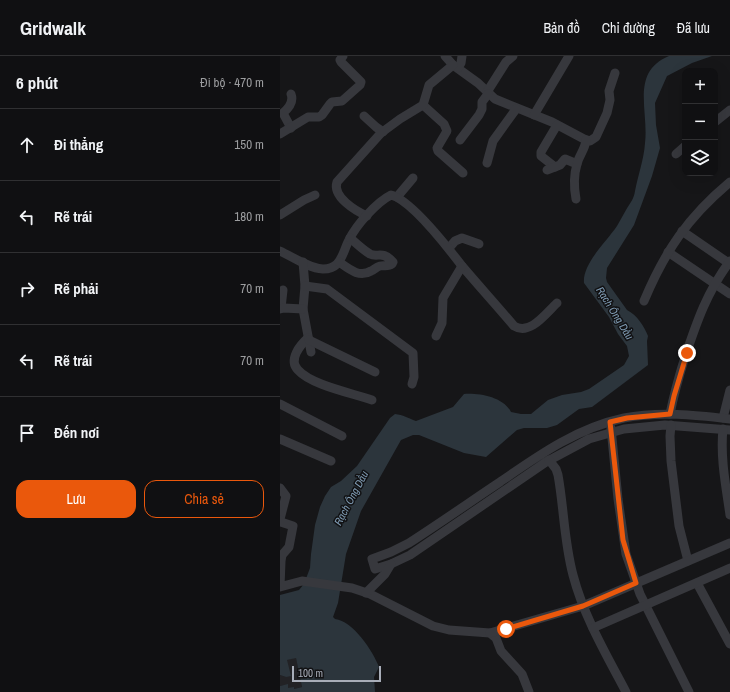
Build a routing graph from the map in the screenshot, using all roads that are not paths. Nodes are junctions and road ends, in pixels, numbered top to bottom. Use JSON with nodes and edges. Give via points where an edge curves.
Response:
{"nodes":[{"id":1,"x":343,"y":56,"type":"edge"},
{"id":2,"x":445,"y":56,"type":"edge"},
{"id":3,"x":462,"y":56,"type":"edge"},
{"id":4,"x":513,"y":56,"type":"edge"},
{"id":5,"x":569,"y":56,"type":"edge"},
{"id":6,"x":455,"y":66,"type":"junction"},
{"id":7,"x":615,"y":73,"type":"dead end"},
{"id":8,"x":488,"y":93,"type":"junction"},
{"id":9,"x":291,"y":94,"type":"dead end"},
{"id":10,"x":423,"y":105,"type":"junction"},
{"id":11,"x":516,"y":109,"type":"junction"},
{"id":12,"x":730,"y":110,"type":"edge"},
{"id":13,"x":534,"y":115,"type":"junction"},
{"id":14,"x":364,"y":116,"type":"dead end"},
{"id":15,"x":718,"y":120,"type":"edge"},
{"id":16,"x":557,"y":125,"type":"junction"},
{"id":17,"x":291,"y":128,"type":"junction"},
{"id":18,"x":383,"y":132,"type":"junction"},
{"id":19,"x":280,"y":134,"type":"edge"},
{"id":20,"x":460,"y":140,"type":"dead end"},
{"id":21,"x":586,"y":140,"type":"junction"},
{"id":22,"x":682,"y":149,"type":"edge"},
{"id":23,"x":676,"y":154,"type":"dead end"},
{"id":24,"x":487,"y":163,"type":"dead end"},
{"id":25,"x":577,"y":164,"type":"junction"},
{"id":26,"x":463,"y":173,"type":"dead end"},
{"id":27,"x":413,"y":178,"type":"dead end"},
{"id":28,"x":730,"y":182,"type":"edge"},
{"id":29,"x":315,"y":195,"type":"dead end"},
{"id":30,"x":397,"y":196,"type":"junction"},
{"id":31,"x":576,"y":199,"type":"dead end"},
{"id":32,"x":280,"y":216,"type":"edge"},
{"id":33,"x":367,"y":216,"type":"junction"},
{"id":34,"x":682,"y":231,"type":"junction"},
{"id":35,"x":350,"y":238,"type":"junction"},
{"id":36,"x":479,"y":244,"type":"dead end"},
{"id":37,"x":449,"y":248,"type":"junction"},
{"id":38,"x":280,"y":251,"type":"edge"},
{"id":39,"x":668,"y":252,"type":"junction"},
{"id":40,"x":303,"y":262,"type":"junction"},
{"id":41,"x":339,"y":262,"type":"junction"},
{"id":42,"x":730,"y":262,"type":"edge"},
{"id":43,"x":462,"y":266,"type":"junction"},
{"id":44,"x":714,"y":284,"type":"junction"},
{"id":45,"x":305,"y":286,"type":"junction"},
{"id":46,"x":283,"y":290,"type":"dead end"},
{"id":47,"x":730,"y":294,"type":"edge"},
{"id":48,"x":644,"y":301,"type":"dead end"},
{"id":49,"x":557,"y":303,"type":"dead end"},
{"id":50,"x":280,"y":309,"type":"edge"},
{"id":51,"x":303,"y":309,"type":"junction"},
{"id":52,"x":436,"y":336,"type":"dead end"},
{"id":53,"x":308,"y":339,"type":"junction"},
{"id":54,"x":311,"y":352,"type":"dead end"},
{"id":55,"x":376,"y":372,"type":"dead end"},
{"id":56,"x":412,"y":384,"type":"dead end"},
{"id":57,"x":730,"y":390,"type":"edge"},
{"id":58,"x":372,"y":400,"type":"dead end"},
{"id":59,"x":280,"y":404,"type":"edge"},
{"id":60,"x":670,"y":414,"type":"junction"},
{"id":61,"x":726,"y":418,"type":"edge"},
{"id":62,"x":610,"y":422,"type":"junction"},
{"id":63,"x":671,"y":425,"type":"junction"},
{"id":64,"x":727,"y":429,"type":"edge"},
{"id":65,"x":611,"y":433,"type":"junction"},
{"id":66,"x":342,"y":436,"type":"dead end"},
{"id":67,"x":280,"y":439,"type":"edge"},
{"id":68,"x":549,"y":460,"type":"junction"},
{"id":69,"x":332,"y":461,"type":"dead end"},
{"id":70,"x":280,"y":488,"type":"edge"},
{"id":71,"x":730,"y":515,"type":"edge"},
{"id":72,"x":280,"y":520,"type":"edge"},
{"id":73,"x":430,"y":535,"type":"junction"},
{"id":74,"x":730,"y":543,"type":"edge"},
{"id":75,"x":688,"y":561,"type":"junction"},
{"id":76,"x":391,"y":564,"type":"junction"},
{"id":77,"x":730,"y":568,"type":"edge"},
{"id":78,"x":636,"y":583,"type":"junction"},
{"id":79,"x":697,"y":583,"type":"junction"},
{"id":80,"x":366,"y":593,"type":"junction"},
{"id":81,"x":646,"y":605,"type":"junction"},
{"id":82,"x":583,"y":606,"type":"junction"},
{"id":83,"x":593,"y":628,"type":"junction"},
{"id":84,"x":490,"y":633,"type":"junction"},
{"id":85,"x":730,"y":644,"type":"edge"},
{"id":86,"x":529,"y":692,"type":"edge"},
{"id":87,"x":626,"y":692,"type":"edge"},
{"id":88,"x":689,"y":692,"type":"edge"}],
"edges":[{"from":1,"to":17,"type":"street","via":[[341,62],[360,80],[360,85],[342,101],[332,102],[319,117],[308,117]]},
{"from":2,"to":6,"type":"street"},
{"from":3,"to":6,"type":"street","via":[[461,63]]},
{"from":4,"to":8,"type":"street","via":[[506,62]]},
{"from":5,"to":13,"type":"street"},
{"from":6,"to":8,"type":"street"},
{"from":6,"to":10,"type":"street","via":[[429,85]]},
{"from":7,"to":21,"type":"street","via":[[607,113],[596,137],[590,141]]},
{"from":8,"to":11,"type":"street"},
{"from":8,"to":20,"type":"street","via":[[482,102],[479,115]]},
{"from":9,"to":17,"type":"street","via":[[292,101],[283,113]]},
{"from":10,"to":18,"type":"street"},
{"from":10,"to":26,"type":"street","via":[[444,124],[447,131],[437,148],[438,151]]},
{"from":11,"to":13,"type":"street"},
{"from":11,"to":24,"type":"street","via":[[493,141]]},
{"from":12,"to":15,"type":"street"},
{"from":13,"to":16,"type":"street"},
{"from":14,"to":18,"type":"street"},
{"from":16,"to":21,"type":"street"},
{"from":16,"to":25,"type":"street","via":[[540,152],[541,156],[551,169],[565,159]]},
{"from":17,"to":19,"type":"street"},
{"from":18,"to":33,"type":"street","via":[[336,185],[342,198],[351,208]]},
{"from":21,"to":25,"type":"street"},
{"from":22,"to":23,"type":"street"},
{"from":25,"to":31,"type":"street","via":[[574,189]]},
{"from":27,"to":30,"type":"street"},
{"from":28,"to":34,"type":"street","via":[[709,200]]},
{"from":29,"to":32,"type":"street"},
{"from":30,"to":33,"type":"street","via":[[387,197]]},
{"from":30,"to":37,"type":"street"},
{"from":33,"to":35,"type":"street"},
{"from":34,"to":39,"type":"street"},
{"from":34,"to":42,"type":"street"},
{"from":35,"to":41,"type":"street"},
{"from":35,"to":41,"type":"street","via":[[372,255],[383,255],[393,262],[389,266],[378,266],[365,274],[353,272]]},
{"from":36,"to":37,"type":"street","via":[[462,238]]},
{"from":37,"to":43,"type":"street"},
{"from":38,"to":40,"type":"street"},
{"from":39,"to":44,"type":"street"},
{"from":39,"to":48,"type":"street"},
{"from":40,"to":41,"type":"street","via":[[327,269]]},
{"from":40,"to":45,"type":"street"},
{"from":42,"to":44,"type":"street"},
{"from":43,"to":49,"type":"street","via":[[519,329],[534,325]]},
{"from":43,"to":52,"type":"street","via":[[443,298],[442,323]]},
{"from":44,"to":47,"type":"street"},
{"from":44,"to":60,"type":"street","via":[[696,323]]},
{"from":45,"to":51,"type":"street"},
{"from":45,"to":56,"type":"street","via":[[327,289],[410,350],[414,356]]},
{"from":46,"to":50,"type":"street"},
{"from":50,"to":51,"type":"street"},
{"from":51,"to":53,"type":"street"},
{"from":53,"to":54,"type":"street"},
{"from":53,"to":55,"type":"street"},
{"from":53,"to":58,"type":"street","via":[[301,344],[295,357],[294,365],[298,370],[318,384]]},
{"from":57,"to":61,"type":"street"},
{"from":59,"to":66,"type":"street"},
{"from":60,"to":61,"type":"street"},
{"from":60,"to":62,"type":"street"},
{"from":62,"to":65,"type":"street"},
{"from":62,"to":73,"type":"street","via":[[589,428],[546,451]]},
{"from":63,"to":64,"type":"street"},
{"from":63,"to":65,"type":"street"},
{"from":63,"to":75,"type":"street","via":[[671,454],[679,526]]},
{"from":64,"to":71,"type":"street","via":[[722,442]]},
{"from":65,"to":68,"type":"street","via":[[589,439]]},
{"from":65,"to":78,"type":"street","via":[[623,540]]},
{"from":67,"to":69,"type":"street"},
{"from":68,"to":73,"type":"street"},
{"from":68,"to":82,"type":"street","via":[[558,475],[570,561]]},
{"from":70,"to":72,"type":"street","via":[[286,496]]},
{"from":72,"to":80,"type":"street","via":[[293,526],[288,547],[282,556],[280,587],[302,581],[352,588]]},
{"from":73,"to":76,"type":"street","via":[[410,554]]},
{"from":73,"to":76,"type":"street","via":[[372,558],[375,569]]},
{"from":74,"to":75,"type":"street"},
{"from":75,"to":78,"type":"street"},
{"from":76,"to":80,"type":"street"},
{"from":77,"to":79,"type":"street"},
{"from":78,"to":81,"type":"street"},
{"from":78,"to":82,"type":"street"},
{"from":79,"to":81,"type":"street"},
{"from":79,"to":85,"type":"street"},
{"from":80,"to":84,"type":"street","via":[[433,626],[449,630]]},
{"from":81,"to":83,"type":"street"},
{"from":81,"to":88,"type":"street"},
{"from":82,"to":83,"type":"street"},
{"from":82,"to":84,"type":"street"},
{"from":83,"to":87,"type":"street"},
{"from":84,"to":86,"type":"street","via":[[496,638],[501,651],[522,674]]}]}
